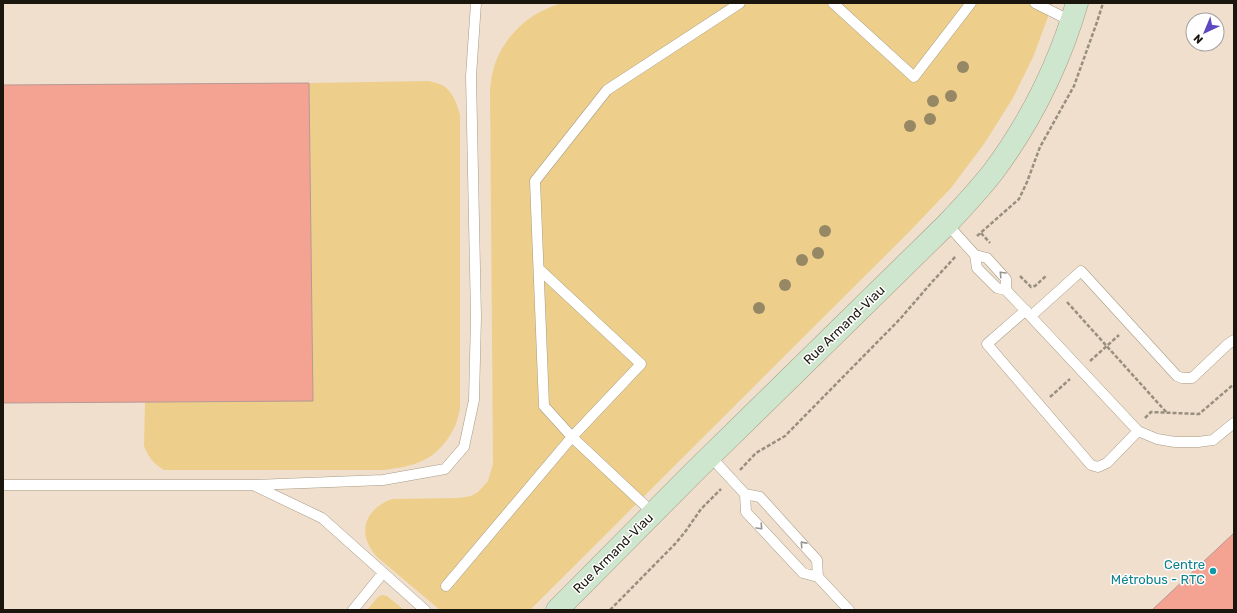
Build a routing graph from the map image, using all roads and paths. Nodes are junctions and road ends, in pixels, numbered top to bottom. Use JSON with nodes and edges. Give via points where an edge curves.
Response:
{"nodes":[{"id":1,"x":476,"y":3,"type":"edge"},
{"id":2,"x":740,"y":3,"type":"edge"},
{"id":3,"x":834,"y":3,"type":"edge"},
{"id":4,"x":971,"y":3,"type":"edge"},
{"id":5,"x":1035,"y":3,"type":"edge"},
{"id":6,"x":1103,"y":3,"type":"edge"},
{"id":7,"x":1074,"y":12,"type":"edge"},
{"id":8,"x":947,"y":224,"type":"junction"},
{"id":9,"x":967,"y":246,"type":"junction"},
{"id":10,"x":539,"y":269,"type":"junction"},
{"id":11,"x":1067,"y":302,"type":"dead end"},
{"id":12,"x":1028,"y":313,"type":"junction"},
{"id":13,"x":1234,"y":340,"type":"edge"},
{"id":14,"x":1111,"y":342,"type":"dead end"},
{"id":15,"x":1107,"y":346,"type":"junction"},
{"id":16,"x":1102,"y":350,"type":"dead end"},
{"id":17,"x":1234,"y":384,"type":"edge"},
{"id":18,"x":1062,"y":386,"type":"dead end"},
{"id":19,"x":1056,"y":392,"type":"dead end"},
{"id":20,"x":1167,"y":413,"type":"junction"},
{"id":21,"x":1144,"y":418,"type":"dead end"},
{"id":22,"x":1234,"y":423,"type":"edge"},
{"id":23,"x":1138,"y":431,"type":"junction"},
{"id":24,"x":572,"y":437,"type":"junction"},
{"id":25,"x":754,"y":455,"type":"dead end"},
{"id":26,"x":710,"y":456,"type":"junction"},
{"id":27,"x":3,"y":485,"type":"edge"},
{"id":28,"x":253,"y":485,"type":"junction"},
{"id":29,"x":745,"y":494,"type":"junction"},
{"id":30,"x":707,"y":503,"type":"dead end"},
{"id":31,"x":653,"y":513,"type":"junction"},
{"id":32,"x":383,"y":573,"type":"junction"},
{"id":33,"x":818,"y":578,"type":"junction"},
{"id":34,"x":446,"y":586,"type":"dead end"},
{"id":35,"x":353,"y":610,"type":"edge"},
{"id":36,"x":425,"y":610,"type":"edge"},
{"id":37,"x":557,"y":610,"type":"edge"},
{"id":38,"x":610,"y":610,"type":"edge"},
{"id":39,"x":849,"y":610,"type":"edge"}],
"edges":[{"from":1,"to":28,"type":"lane","via":[[471,76],[476,317],[474,400],[464,447],[445,469],[437,471],[383,480]]},
{"from":2,"to":10,"type":"lane","via":[[607,90],[535,181]]},
{"from":3,"to":4,"type":"lane","via":[[914,77]]},
{"from":5,"to":7,"type":"lane"},
{"from":6,"to":9,"type":"path","via":[[1074,86],[1040,148],[1019,199]]},
{"from":7,"to":8,"type":"street","name":"Rue Armand-Viau","via":[[1057,62],[1017,138],[993,173]]},
{"from":8,"to":9,"type":"lane"},
{"from":8,"to":26,"type":"street","name":"Rue Armand-Viau"},
{"from":9,"to":12,"type":"lane","via":[[975,254],[977,268],[997,288],[1006,290]]},
{"from":9,"to":25,"type":"path","via":[[866,355],[785,436]]},
{"from":10,"to":24,"type":"lane","via":[[544,406]]},
{"from":10,"to":24,"type":"lane","via":[[640,364]]},
{"from":11,"to":15,"type":"path"},
{"from":12,"to":13,"type":"lane","via":[[1080,271],[1177,376],[1192,378]]},
{"from":12,"to":23,"type":"lane"},
{"from":12,"to":23,"type":"lane","via":[[987,344],[1091,465],[1098,467],[1107,463]]},
{"from":14,"to":15,"type":"path"},
{"from":15,"to":16,"type":"path"},
{"from":15,"to":20,"type":"path"},
{"from":17,"to":20,"type":"path","via":[[1199,414]]},
{"from":18,"to":19,"type":"path"},
{"from":20,"to":21,"type":"path","via":[[1151,412]]},
{"from":22,"to":23,"type":"lane","via":[[1213,440],[1198,442],[1157,439]]},
{"from":24,"to":31,"type":"lane"},
{"from":24,"to":34,"type":"lane"},
{"from":26,"to":29,"type":"lane"},
{"from":26,"to":31,"type":"street","name":"Rue Armand-Viau"},
{"from":27,"to":28,"type":"lane"},
{"from":28,"to":32,"type":"lane","via":[[322,518]]},
{"from":29,"to":33,"type":"lane","one_way":true,"via":[[746,512],[804,573]]},
{"from":33,"to":29,"type":"lane","one_way":true,"via":[[817,560],[760,497]]},
{"from":30,"to":38,"type":"path","via":[[686,532]]},
{"from":31,"to":37,"type":"street","name":"Rue Armand-Viau"},
{"from":32,"to":35,"type":"lane"},
{"from":32,"to":36,"type":"lane"},
{"from":33,"to":39,"type":"lane"}]}
